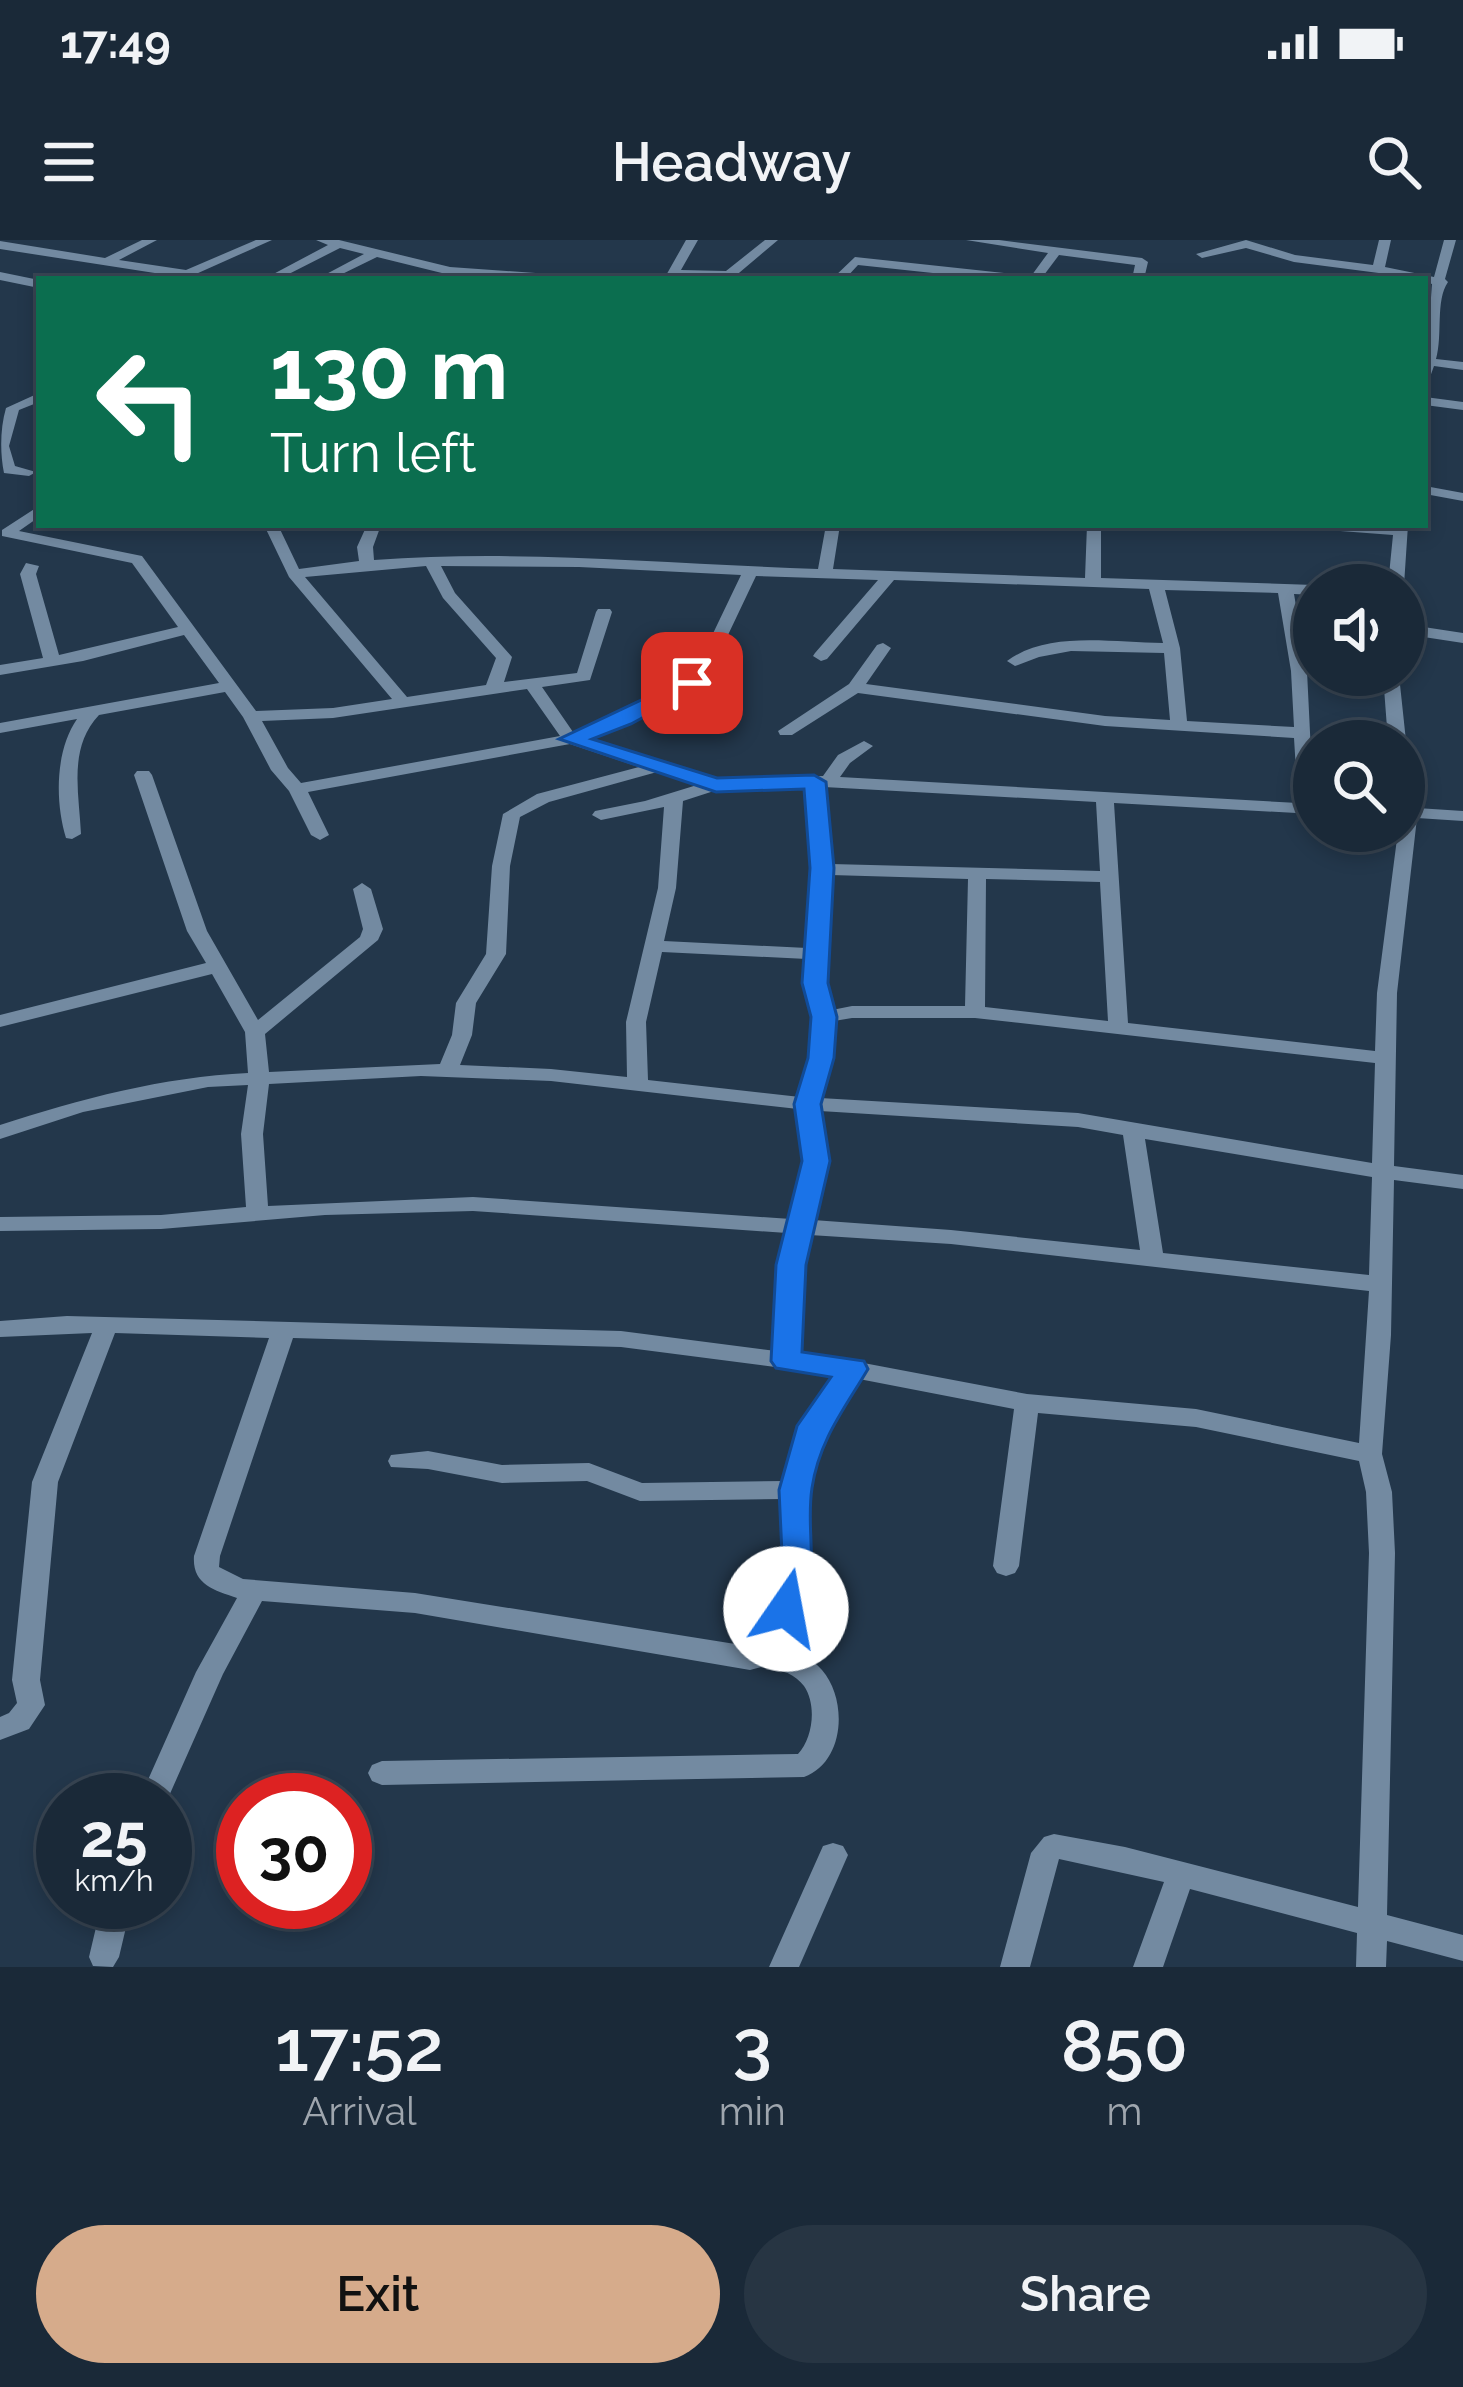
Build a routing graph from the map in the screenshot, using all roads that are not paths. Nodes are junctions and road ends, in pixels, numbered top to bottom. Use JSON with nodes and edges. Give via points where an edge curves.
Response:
{"nodes":[{"id":1,"x":52,"y":240,"type":"edge"},
{"id":2,"x":152,"y":240,"type":"edge"},
{"id":3,"x":266,"y":240,"type":"edge"},
{"id":4,"x":322,"y":240,"type":"edge"},
{"id":5,"x":692,"y":240,"type":"edge"},
{"id":6,"x":772,"y":240,"type":"edge"},
{"id":7,"x":972,"y":240,"type":"edge"},
{"id":8,"x":1385,"y":240,"type":"edge"},
{"id":9,"x":1450,"y":240,"type":"edge"},
{"id":10,"x":1244,"y":242,"type":"edge"},
{"id":11,"x":339,"y":244,"type":"junction"},
{"id":12,"x":0,"y":245,"type":"edge"},
{"id":13,"x":28,"y":250,"type":"junction"},
{"id":14,"x":1057,"y":251,"type":"junction"},
{"id":15,"x":373,"y":254,"type":"junction"},
{"id":16,"x":1202,"y":254,"type":"dead end"},
{"id":17,"x":0,"y":263,"type":"edge"},
{"id":18,"x":102,"y":263,"type":"junction"},
{"id":19,"x":1378,"y":269,"type":"junction"},
{"id":20,"x":0,"y":276,"type":"edge"},
{"id":21,"x":276,"y":276,"type":"edge"},
{"id":22,"x":329,"y":276,"type":"edge"},
{"id":23,"x":482,"y":276,"type":"edge"},
{"id":24,"x":671,"y":276,"type":"edge"},
{"id":25,"x":841,"y":276,"type":"edge"},
{"id":26,"x":1002,"y":276,"type":"edge"},
{"id":27,"x":1037,"y":276,"type":"edge"},
{"id":28,"x":1139,"y":276,"type":"edge"},
{"id":29,"x":1463,"y":276,"type":"edge"},
{"id":30,"x":1443,"y":278,"type":"junction"},
{"id":31,"x":36,"y":283,"type":"edge"},
{"id":32,"x":1428,"y":363,"type":"edge"},
{"id":33,"x":1428,"y":366,"type":"edge"},
{"id":34,"x":1463,"y":366,"type":"edge"},
{"id":35,"x":36,"y":398,"type":"edge"},
{"id":36,"x":1428,"y":401,"type":"edge"},
{"id":37,"x":1463,"y":406,"type":"edge"},
{"id":38,"x":36,"y":458,"type":"edge"},
{"id":39,"x":3,"y":460,"type":"edge"},
{"id":40,"x":28,"y":472,"type":"dead end"},
{"id":41,"x":1428,"y":491,"type":"edge"},
{"id":42,"x":1463,"y":497,"type":"edge"},
{"id":43,"x":36,"y":512,"type":"edge"},
{"id":44,"x":272,"y":528,"type":"edge"},
{"id":45,"x":373,"y":528,"type":"edge"},
{"id":46,"x":833,"y":528,"type":"edge"},
{"id":47,"x":1094,"y":528,"type":"edge"},
{"id":48,"x":1400,"y":528,"type":"edge"},
{"id":49,"x":3,"y":535,"type":"edge"},
{"id":50,"x":430,"y":560,"type":"junction"},
{"id":51,"x":367,"y":563,"type":"junction"},
{"id":52,"x":1397,"y":564,"type":"edge"},
{"id":53,"x":31,"y":566,"type":"dead end"},
{"id":54,"x":751,"y":571,"type":"junction"},
{"id":55,"x":294,"y":574,"type":"junction"},
{"id":56,"x":825,"y":574,"type":"junction"},
{"id":57,"x":890,"y":575,"type":"junction"},
{"id":58,"x":1093,"y":580,"type":"junction"},
{"id":59,"x":1155,"y":583,"type":"junction"},
{"id":60,"x":1286,"y":588,"type":"junction"},
{"id":61,"x":1293,"y":588,"type":"edge"},
{"id":62,"x":604,"y":612,"type":"dead end"},
{"id":63,"x":188,"y":629,"type":"junction"},
{"id":64,"x":1425,"y":632,"type":"edge"},
{"id":65,"x":1463,"y":638,"type":"edge"},
{"id":66,"x":883,"y":648,"type":"dead end"},
{"id":67,"x":1172,"y":648,"type":"junction"},
{"id":68,"x":821,"y":656,"type":"dead end"},
{"id":69,"x":52,"y":661,"type":"junction"},
{"id":70,"x":1016,"y":661,"type":"dead end"},
{"id":71,"x":0,"y":670,"type":"edge"},
{"id":72,"x":531,"y":683,"type":"junction"},
{"id":73,"x":494,"y":686,"type":"junction"},
{"id":74,"x":226,"y":687,"type":"junction"},
{"id":75,"x":855,"y":688,"type":"junction"},
{"id":76,"x":401,"y":700,"type":"junction"},
{"id":77,"x":94,"y":712,"type":"junction"},
{"id":78,"x":251,"y":716,"type":"junction"},
{"id":79,"x":1301,"y":720,"type":"edge"},
{"id":80,"x":1179,"y":724,"type":"junction"},
{"id":81,"x":0,"y":728,"type":"edge"},
{"id":82,"x":786,"y":730,"type":"dead end"},
{"id":83,"x":1293,"y":732,"type":"edge"},
{"id":84,"x":570,"y":739,"type":"junction"},
{"id":85,"x":864,"y":746,"type":"dead end"},
{"id":86,"x":658,"y":766,"type":"junction"},
{"id":87,"x":143,"y":776,"type":"dead end"},
{"id":88,"x":821,"y":782,"type":"junction"},
{"id":89,"x":716,"y":785,"type":"junction"},
{"id":90,"x":297,"y":789,"type":"junction"},
{"id":91,"x":674,"y":799,"type":"junction"},
{"id":92,"x":1105,"y":800,"type":"junction"},
{"id":93,"x":1293,"y":808,"type":"edge"},
{"id":94,"x":1425,"y":813,"type":"edge"},
{"id":95,"x":601,"y":814,"type":"dead end"},
{"id":96,"x":1463,"y":816,"type":"edge"},
{"id":97,"x":72,"y":834,"type":"dead end"},
{"id":98,"x":320,"y":836,"type":"dead end"},
{"id":99,"x":1403,"y":852,"type":"edge"},
{"id":100,"x":822,"y":868,"type":"junction"},
{"id":101,"x":977,"y":872,"type":"junction"},
{"id":102,"x":1110,"y":877,"type":"junction"},
{"id":103,"x":362,"y":890,"type":"dead end"},
{"id":104,"x":655,"y":946,"type":"junction"},
{"id":105,"x":814,"y":954,"type":"junction"},
{"id":106,"x":215,"y":967,"type":"junction"},
{"id":107,"x":975,"y":1012,"type":"junction"},
{"id":108,"x":824,"y":1017,"type":"junction"},
{"id":109,"x":0,"y":1022,"type":"edge"},
{"id":110,"x":1118,"y":1025,"type":"junction"},
{"id":111,"x":256,"y":1032,"type":"junction"},
{"id":112,"x":1385,"y":1058,"type":"junction"},
{"id":113,"x":447,"y":1073,"type":"junction"},
{"id":114,"x":259,"y":1077,"type":"junction"},
{"id":115,"x":638,"y":1083,"type":"junction"},
{"id":116,"x":808,"y":1104,"type":"junction"},
{"id":117,"x":1133,"y":1127,"type":"junction"},
{"id":118,"x":0,"y":1132,"type":"edge"},
{"id":119,"x":1379,"y":1171,"type":"junction"},
{"id":120,"x":1463,"y":1182,"type":"edge"},
{"id":121,"x":259,"y":1214,"type":"junction"},
{"id":122,"x":0,"y":1224,"type":"edge"},
{"id":123,"x":801,"y":1230,"type":"junction"},
{"id":124,"x":1153,"y":1258,"type":"junction"},
{"id":125,"x":1379,"y":1284,"type":"junction"},
{"id":126,"x":107,"y":1325,"type":"junction"},
{"id":127,"x":0,"y":1329,"type":"edge"},
{"id":128,"x":284,"y":1329,"type":"junction"},
{"id":129,"x":787,"y":1361,"type":"junction"},
{"id":130,"x":853,"y":1369,"type":"junction"},
{"id":131,"x":1028,"y":1403,"type":"junction"},
{"id":132,"x":1370,"y":1454,"type":"junction"},
{"id":133,"x":400,"y":1460,"type":"dead end"},
{"id":134,"x":795,"y":1490,"type":"junction"},
{"id":135,"x":1006,"y":1566,"type":"dead end"},
{"id":136,"x":255,"y":1589,"type":"junction"},
{"id":137,"x":766,"y":1652,"type":"junction"},
{"id":138,"x":0,"y":1729,"type":"edge"},
{"id":139,"x":165,"y":1773,"type":"edge"},
{"id":140,"x":382,"y":1773,"type":"dead end"},
{"id":141,"x":832,"y":1855,"type":"dead end"},
{"id":142,"x":1181,"y":1874,"type":"junction"},
{"id":143,"x":1372,"y":1928,"type":"junction"},
{"id":144,"x":111,"y":1929,"type":"edge"},
{"id":145,"x":1463,"y":1948,"type":"edge"},
{"id":146,"x":104,"y":1957,"type":"dead end"},
{"id":147,"x":784,"y":1967,"type":"edge"},
{"id":148,"x":1015,"y":1967,"type":"edge"},
{"id":149,"x":1148,"y":1967,"type":"edge"},
{"id":150,"x":1371,"y":1967,"type":"edge"}],
"edges":[{"from":1,"to":13,"type":"street"},
{"from":2,"to":18,"type":"street"},
{"from":3,"to":18,"type":"street","via":[[187,274]]},
{"from":4,"to":11,"type":"street"},
{"from":5,"to":24,"type":"street"},
{"from":6,"to":24,"type":"street","via":[[729,275]]},
{"from":7,"to":14,"type":"street"},
{"from":8,"to":19,"type":"street"},
{"from":9,"to":30,"type":"street"},
{"from":10,"to":16,"type":"street"},
{"from":10,"to":19,"type":"street"},
{"from":11,"to":15,"type":"street"},
{"from":11,"to":21,"type":"street"},
{"from":12,"to":13,"type":"street"},
{"from":13,"to":17,"type":"street"},
{"from":13,"to":18,"type":"street"},
{"from":14,"to":27,"type":"street"},
{"from":14,"to":28,"type":"street","via":[[1142,262]]},
{"from":15,"to":22,"type":"street"},
{"from":15,"to":23,"type":"street"},
{"from":19,"to":30,"type":"street"},
{"from":20,"to":31,"type":"street"},
{"from":25,"to":26,"type":"street","via":[[860,256]]},
{"from":29,"to":30,"type":"street"},
{"from":30,"to":32,"type":"street"},
{"from":33,"to":34,"type":"street"},
{"from":35,"to":39,"type":"street","via":[[13,408]]},
{"from":36,"to":37,"type":"street"},
{"from":38,"to":39,"type":"street"},
{"from":39,"to":40,"type":"street","via":[[11,471]]},
{"from":41,"to":42,"type":"street"},
{"from":43,"to":49,"type":"street"},
{"from":44,"to":55,"type":"street"},
{"from":45,"to":51,"type":"street"},
{"from":46,"to":56,"type":"street"},
{"from":47,"to":58,"type":"street"},
{"from":48,"to":52,"type":"street"},
{"from":49,"to":63,"type":"street","via":[[131,556]]},
{"from":50,"to":51,"type":"street"},
{"from":50,"to":54,"type":"street"},
{"from":50,"to":73,"type":"street","via":[[448,595],[504,657]]},
{"from":51,"to":55,"type":"street"},
{"from":53,"to":69,"type":"street"},
{"from":54,"to":56,"type":"street"},
{"from":54,"to":84,"type":"street","via":[[702,674],[623,720]]},
{"from":55,"to":76,"type":"street"},
{"from":56,"to":57,"type":"street"},
{"from":57,"to":58,"type":"street"},
{"from":57,"to":68,"type":"street"},
{"from":58,"to":59,"type":"street"},
{"from":59,"to":60,"type":"street"},
{"from":59,"to":67,"type":"street"},
{"from":60,"to":61,"type":"street"},
{"from":60,"to":79,"type":"street"},
{"from":62,"to":72,"type":"street","via":[[584,677]]},
{"from":63,"to":69,"type":"street"},
{"from":63,"to":74,"type":"street"},
{"from":64,"to":65,"type":"street"},
{"from":66,"to":75,"type":"street"},
{"from":67,"to":70,"type":"street","via":[[1058,644]]},
{"from":67,"to":80,"type":"street"},
{"from":69,"to":71,"type":"street"},
{"from":72,"to":73,"type":"street"},
{"from":72,"to":84,"type":"street"},
{"from":73,"to":76,"type":"street"},
{"from":74,"to":77,"type":"street"},
{"from":74,"to":78,"type":"street"},
{"from":75,"to":80,"type":"street"},
{"from":75,"to":82,"type":"street"},
{"from":76,"to":78,"type":"street"},
{"from":77,"to":81,"type":"street"},
{"from":77,"to":97,"type":"street","via":[[72,744]]},
{"from":78,"to":90,"type":"street"},
{"from":80,"to":83,"type":"street"},
{"from":84,"to":86,"type":"street"},
{"from":84,"to":90,"type":"street"},
{"from":85,"to":88,"type":"street"},
{"from":86,"to":89,"type":"street"},
{"from":86,"to":113,"type":"street","via":[[512,814],[500,866],[496,954],[466,1004]]},
{"from":87,"to":106,"type":"street"},
{"from":88,"to":89,"type":"street"},
{"from":88,"to":92,"type":"street"},
{"from":88,"to":100,"type":"street"},
{"from":89,"to":91,"type":"street"},
{"from":90,"to":98,"type":"street"},
{"from":91,"to":95,"type":"street"},
{"from":91,"to":104,"type":"street"},
{"from":92,"to":93,"type":"street"},
{"from":92,"to":102,"type":"street"},
{"from":94,"to":96,"type":"street"},
{"from":99,"to":112,"type":"street"},
{"from":100,"to":101,"type":"street"},
{"from":100,"to":105,"type":"street"},
{"from":101,"to":102,"type":"street"},
{"from":101,"to":107,"type":"street"},
{"from":102,"to":110,"type":"street"},
{"from":103,"to":111,"type":"street","via":[[373,929],[368,940]]},
{"from":104,"to":105,"type":"street"},
{"from":104,"to":115,"type":"street","via":[[636,1022]]},
{"from":105,"to":108,"type":"street"},
{"from":106,"to":109,"type":"street"},
{"from":106,"to":111,"type":"street"},
{"from":107,"to":108,"type":"street"},
{"from":107,"to":110,"type":"street"},
{"from":108,"to":116,"type":"street"},
{"from":110,"to":112,"type":"street"},
{"from":111,"to":114,"type":"street"},
{"from":112,"to":119,"type":"street"},
{"from":113,"to":114,"type":"street"},
{"from":113,"to":115,"type":"street"},
{"from":114,"to":118,"type":"street","via":[[152,1090]]},
{"from":114,"to":121,"type":"street","via":[[252,1134]]},
{"from":115,"to":116,"type":"street"},
{"from":116,"to":117,"type":"street"},
{"from":116,"to":123,"type":"street","via":[[816,1161]]},
{"from":117,"to":119,"type":"street"},
{"from":117,"to":124,"type":"street"},
{"from":119,"to":120,"type":"street"},
{"from":119,"to":125,"type":"street"},
{"from":121,"to":122,"type":"street"},
{"from":121,"to":123,"type":"street","via":[[472,1204]]},
{"from":123,"to":124,"type":"street"},
{"from":123,"to":129,"type":"street","via":[[791,1265]]},
{"from":124,"to":125,"type":"street"},
{"from":125,"to":132,"type":"street"},
{"from":126,"to":127,"type":"street"},
{"from":126,"to":128,"type":"street"},
{"from":126,"to":138,"type":"street","via":[[45,1482],[26,1680],[31,1705]]},
{"from":128,"to":129,"type":"street","via":[[621,1339]]},
{"from":128,"to":136,"type":"street","via":[[207,1556],[206,1571],[217,1581]]},
{"from":129,"to":130,"type":"street"},
{"from":130,"to":131,"type":"street"},
{"from":130,"to":134,"type":"street","via":[[813,1426]]},
{"from":131,"to":132,"type":"street","via":[[1196,1418]]},
{"from":131,"to":135,"type":"street"},
{"from":132,"to":143,"type":"street","via":[[1382,1552]]},
{"from":133,"to":134,"type":"street","via":[[502,1474],[589,1472],[640,1492]]},
{"from":134,"to":137,"type":"street","via":[[798,1554]]},
{"from":136,"to":137,"type":"street","via":[[415,1603],[750,1659]]},
{"from":136,"to":139,"type":"street"},
{"from":137,"to":140,"type":"street","via":[[804,1669],[820,1689],[822,1745],[804,1765]]},
{"from":141,"to":147,"type":"street"},
{"from":142,"to":143,"type":"street"},
{"from":142,"to":148,"type":"street","via":[[1054,1846]]},
{"from":142,"to":149,"type":"street"},
{"from":143,"to":145,"type":"street"},
{"from":143,"to":150,"type":"street"},
{"from":144,"to":146,"type":"street"}]}
